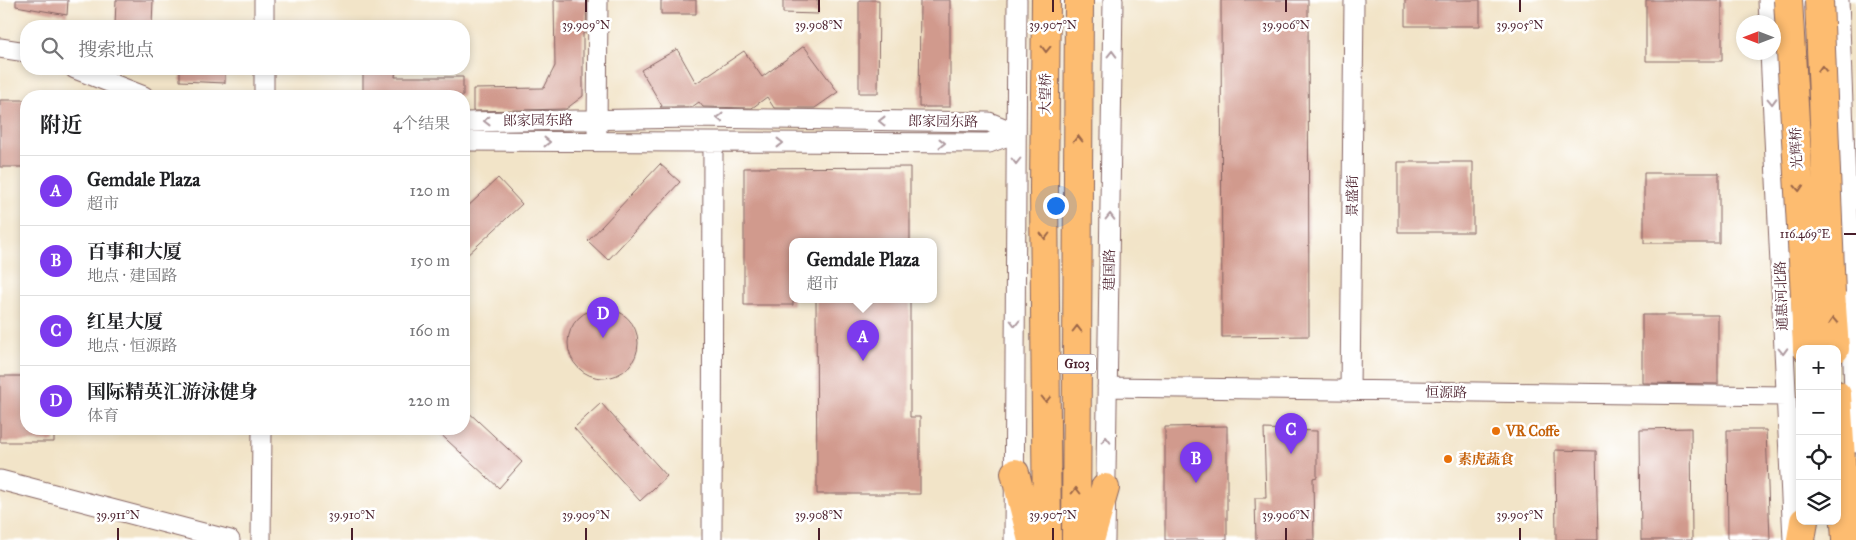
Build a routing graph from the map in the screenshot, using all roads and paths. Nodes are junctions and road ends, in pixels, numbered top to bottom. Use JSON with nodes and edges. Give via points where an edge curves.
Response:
{"nodes":[{"id":1,"x":264,"y":0,"type":"edge"},
{"id":2,"x":598,"y":0,"type":"edge"},
{"id":3,"x":1017,"y":0,"type":"edge"},
{"id":4,"x":1046,"y":0,"type":"edge"},
{"id":5,"x":1079,"y":0,"type":"edge"},
{"id":6,"x":1113,"y":0,"type":"edge"},
{"id":7,"x":1354,"y":0,"type":"edge"},
{"id":8,"x":1768,"y":0,"type":"edge"},
{"id":9,"x":1788,"y":0,"type":"edge"},
{"id":10,"x":1805,"y":0,"type":"edge"},
{"id":11,"x":1819,"y":0,"type":"edge"},
{"id":12,"x":1840,"y":0,"type":"edge"},
{"id":13,"x":1769,"y":15,"type":"edge"},
{"id":14,"x":264,"y":20,"type":"edge"},
{"id":15,"x":1841,"y":32,"type":"junction"},
{"id":16,"x":1806,"y":33,"type":"junction"},
{"id":17,"x":1781,"y":35,"type":"edge"},
{"id":18,"x":0,"y":48,"type":"edge"},
{"id":19,"x":20,"y":51,"type":"edge"},
{"id":20,"x":1770,"y":60,"type":"edge"},
{"id":21,"x":90,"y":75,"type":"edge"},
{"id":22,"x":264,"y":75,"type":"edge"},
{"id":23,"x":129,"y":90,"type":"edge"},
{"id":24,"x":264,"y":90,"type":"edge"},
{"id":25,"x":597,"y":120,"type":"junction"},
{"id":26,"x":470,"y":122,"type":"edge"},
{"id":27,"x":1016,"y":133,"type":"junction"},
{"id":28,"x":470,"y":141,"type":"edge"},
{"id":29,"x":596,"y":142,"type":"junction"},
{"id":30,"x":713,"y":143,"type":"junction"},
{"id":31,"x":1818,"y":294,"type":"junction"},
{"id":32,"x":1809,"y":345,"type":"edge"},
{"id":33,"x":1833,"y":345,"type":"edge"},
{"id":34,"x":1107,"y":386,"type":"junction"},
{"id":35,"x":1350,"y":391,"type":"junction"},
{"id":36,"x":1785,"y":396,"type":"junction"},
{"id":37,"x":262,"y":435,"type":"edge"},
{"id":38,"x":1839,"y":435,"type":"edge"},
{"id":39,"x":1856,"y":443,"type":"edge"},
{"id":40,"x":1015,"y":473,"type":"junction"},
{"id":41,"x":0,"y":480,"type":"edge"},
{"id":42,"x":1105,"y":488,"type":"junction"},
{"id":43,"x":1856,"y":494,"type":"edge"},
{"id":44,"x":1803,"y":525,"type":"edge"},
{"id":45,"x":1815,"y":525,"type":"edge"},
{"id":46,"x":230,"y":540,"type":"edge"},
{"id":47,"x":261,"y":540,"type":"edge"},
{"id":48,"x":712,"y":540,"type":"edge"},
{"id":49,"x":1014,"y":540,"type":"edge"},
{"id":50,"x":1032,"y":540,"type":"edge"},
{"id":51,"x":1047,"y":540,"type":"edge"},
{"id":52,"x":1076,"y":540,"type":"edge"},
{"id":53,"x":1090,"y":540,"type":"edge"},
{"id":54,"x":1105,"y":540,"type":"edge"},
{"id":55,"x":1793,"y":540,"type":"edge"},
{"id":56,"x":1801,"y":540,"type":"edge"},
{"id":57,"x":1816,"y":540,"type":"edge"},
{"id":58,"x":1846,"y":540,"type":"edge"},
{"id":59,"x":1851,"y":540,"type":"edge"}],
"edges":[{"from":1,"to":14,"type":"street"},
{"from":2,"to":25,"type":"street"},
{"from":3,"to":27,"type":"street"},
{"from":4,"to":51,"type":"highway","name":"大望桥","number":"G103","one_way":true},
{"from":52,"to":5,"type":"highway","number":"G103","one_way":true},
{"from":34,"to":6,"type":"street","name":"建国路","one_way":true},
{"from":7,"to":35,"type":"street","name":"景盛街"},
{"from":8,"to":13,"type":"street"},
{"from":9,"to":31,"type":"highway","name":"光辉桥","one_way":true,"bridge":true},
{"from":10,"to":16,"type":"street"},
{"from":31,"to":11,"type":"highway","name":"光辉桥","one_way":true,"bridge":true},
{"from":12,"to":15,"type":"street"},
{"from":15,"to":16,"type":"street"},
{"from":15,"to":39,"type":"street"},
{"from":16,"to":17,"type":"street"},
{"from":18,"to":19,"type":"street"},
{"from":20,"to":36,"type":"street","name":"通惠河北路","one_way":true},
{"from":21,"to":23,"type":"street"},
{"from":22,"to":24,"type":"street"},
{"from":25,"to":26,"type":"street","name":"郎家园东路","one_way":true},
{"from":27,"to":25,"type":"street","name":"郎家园东路","one_way":true,"via":[[989,122]]},
{"from":25,"to":29,"type":"street"},
{"from":30,"to":27,"type":"street","name":"郎家园东路","one_way":true,"via":[[989,143]]},
{"from":27,"to":40,"type":"street","one_way":true},
{"from":28,"to":29,"type":"street","name":"郎家园东路","one_way":true},
{"from":29,"to":30,"type":"street","name":"郎家园东路"},
{"from":30,"to":48,"type":"street"},
{"from":31,"to":32,"type":"highway","name":"通惠河北路"},
{"from":33,"to":31,"type":"highway","one_way":true},
{"from":34,"to":35,"type":"street","name":"恒源路"},
{"from":42,"to":34,"type":"street","name":"建国路","one_way":true},
{"from":35,"to":36,"type":"street","name":"恒源路"},
{"from":36,"to":55,"type":"street","name":"通惠河北路"},
{"from":37,"to":47,"type":"street"},
{"from":38,"to":58,"type":"highway"},
{"from":40,"to":49,"type":"street"},
{"from":40,"to":50,"type":"highway"},
{"from":41,"to":46,"type":"street"},
{"from":42,"to":53,"type":"highway"},
{"from":42,"to":54,"type":"street","name":"建国路"},
{"from":43,"to":59,"type":"street"},
{"from":44,"to":56,"type":"highway"},
{"from":45,"to":57,"type":"highway"}]}
